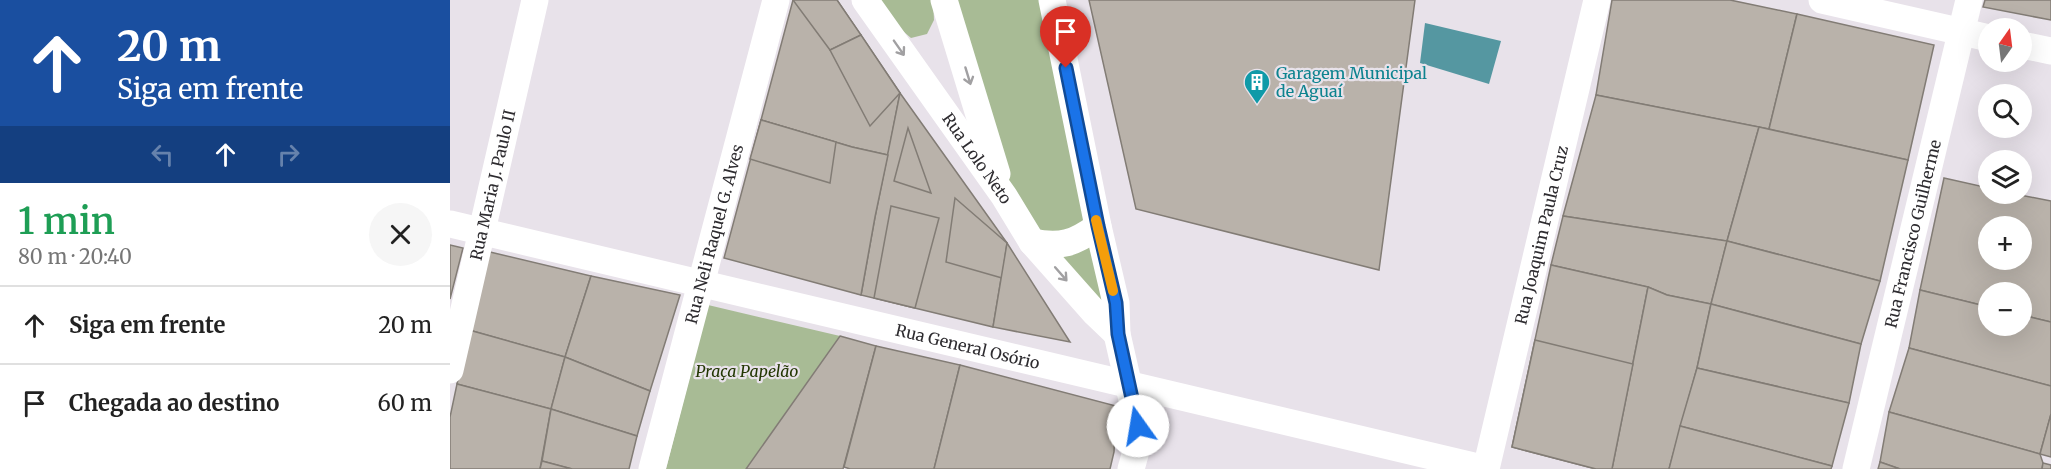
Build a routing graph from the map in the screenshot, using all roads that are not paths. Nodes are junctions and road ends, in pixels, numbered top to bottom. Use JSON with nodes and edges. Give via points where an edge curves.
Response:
{"nodes":[{"id":1,"x":535,"y":0,"type":"edge"},
{"id":2,"x":776,"y":0,"type":"edge"},
{"id":3,"x":865,"y":0,"type":"edge"},
{"id":4,"x":944,"y":0,"type":"edge"},
{"id":5,"x":1052,"y":0,"type":"edge"},
{"id":6,"x":1597,"y":0,"type":"edge"},
{"id":7,"x":1822,"y":0,"type":"edge"},
{"id":8,"x":1969,"y":0,"type":"edge"},
{"id":9,"x":1961,"y":32,"type":"junction"},
{"id":10,"x":1978,"y":36,"type":"edge"},
{"id":11,"x":2032,"y":47,"type":"edge"},
{"id":12,"x":2051,"y":51,"type":"edge"},
{"id":13,"x":1004,"y":196,"type":"junction"},
{"id":14,"x":450,"y":224,"type":"edge"},
{"id":15,"x":1098,"y":226,"type":"junction"},
{"id":16,"x":482,"y":231,"type":"junction"},
{"id":17,"x":1032,"y":242,"type":"junction"},
{"id":18,"x":701,"y":283,"type":"junction"},
{"id":19,"x":1118,"y":334,"type":"junction"},
{"id":20,"x":450,"y":370,"type":"edge"},
{"id":21,"x":1128,"y":384,"type":"junction"},
{"id":22,"x":652,"y":469,"type":"edge"},
{"id":23,"x":1131,"y":469,"type":"edge"},
{"id":24,"x":1486,"y":469,"type":"edge"},
{"id":25,"x":1856,"y":469,"type":"edge"}],
"edges":[{"from":1,"to":16,"type":"street","name":"Rua Maria J. Paulo II"},
{"from":2,"to":18,"type":"street","name":"Rua Neli Raquel G. Alves"},
{"from":3,"to":13,"type":"street","name":"Rua Lolo Neto","one_way":true},
{"from":4,"to":13,"type":"street","one_way":true},
{"from":5,"to":15,"type":"street"},
{"from":6,"to":24,"type":"street","name":"Rua Joaquim Paula Cruz"},
{"from":7,"to":9,"type":"street"},
{"from":8,"to":9,"type":"street","name":"Rua Francisco Guilherme"},
{"from":9,"to":10,"type":"street"},
{"from":9,"to":25,"type":"street","name":"Rua Francisco Guilherme"},
{"from":11,"to":12,"type":"street"},
{"from":13,"to":17,"type":"street","name":"Rua Lolo Neto"},
{"from":14,"to":16,"type":"street","name":"Rua General Osório"},
{"from":15,"to":17,"type":"street","via":[[1081,239],[1051,246]]},
{"from":15,"to":19,"type":"street","via":[[1116,303]]},
{"from":16,"to":18,"type":"street","name":"Rua General Osório"},
{"from":16,"to":20,"type":"street","name":"Rua Maria J. Paulo II"},
{"from":17,"to":19,"type":"street","name":"Rua Lolo Neto","one_way":true},
{"from":18,"to":21,"type":"street","name":"Rua General Osório"},
{"from":18,"to":22,"type":"street","name":"Rua Neli Raquel G. Alves"},
{"from":19,"to":21,"type":"street"},
{"from":21,"to":23,"type":"street","via":[[1138,426]]},
{"from":21,"to":24,"type":"street","name":"Rua General Osório"}]}
